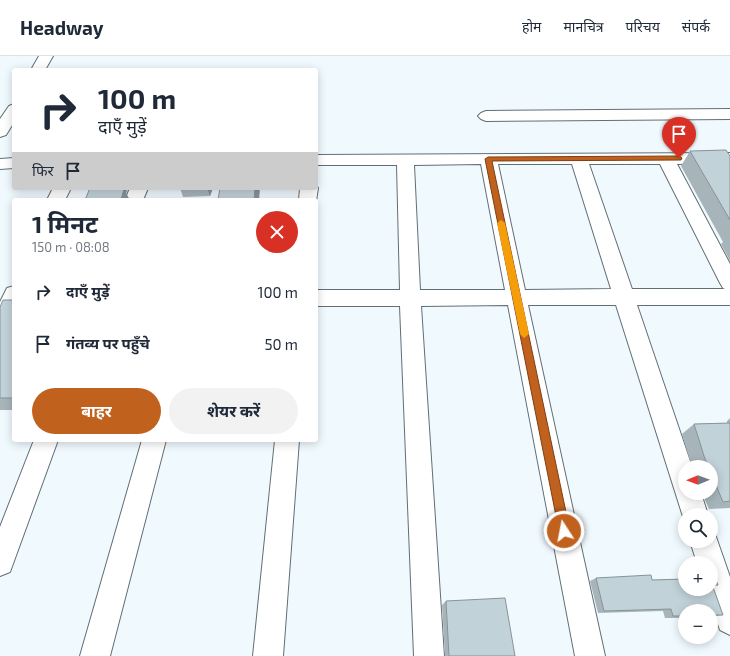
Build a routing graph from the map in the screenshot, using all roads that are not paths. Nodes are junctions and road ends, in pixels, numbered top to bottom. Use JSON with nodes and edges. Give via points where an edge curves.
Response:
{"nodes":[{"id":1,"x":46,"y":56,"type":"edge"},
{"id":2,"x":39,"y":68,"type":"edge"},
{"id":3,"x":12,"y":112,"type":"edge"},
{"id":4,"x":730,"y":114,"type":"edge"},
{"id":5,"x":486,"y":116,"type":"dead end"},
{"id":6,"x":0,"y":132,"type":"edge"},
{"id":7,"x":666,"y":158,"type":"junction"},
{"id":8,"x":730,"y":158,"type":"edge"},
{"id":9,"x":488,"y":159,"type":"junction"},
{"id":10,"x":579,"y":159,"type":"junction"},
{"id":11,"x":318,"y":160,"type":"edge"},
{"id":12,"x":405,"y":160,"type":"junction"},
{"id":13,"x":12,"y":163,"type":"edge"},
{"id":14,"x":0,"y":164,"type":"edge"},
{"id":15,"x":730,"y":283,"type":"edge"},
{"id":16,"x":517,"y":297,"type":"junction"},
{"id":17,"x":623,"y":297,"type":"junction"},
{"id":18,"x":730,"y":297,"type":"edge"},
{"id":19,"x":10,"y":298,"type":"edge"},
{"id":20,"x":318,"y":298,"type":"edge"},
{"id":21,"x":410,"y":298,"type":"junction"},
{"id":22,"x":0,"y":324,"type":"edge"},
{"id":23,"x":45,"y":442,"type":"edge"},
{"id":24,"x":153,"y":442,"type":"edge"},
{"id":25,"x":287,"y":442,"type":"edge"},
{"id":26,"x":678,"y":463,"type":"edge"},
{"id":27,"x":706,"y":548,"type":"edge"},
{"id":28,"x":0,"y":562,"type":"edge"},
{"id":29,"x":730,"y":620,"type":"edge"},
{"id":30,"x":95,"y":656,"type":"edge"},
{"id":31,"x":268,"y":656,"type":"edge"},
{"id":32,"x":429,"y":656,"type":"edge"},
{"id":33,"x":590,"y":656,"type":"edge"}],
"edges":[{"from":1,"to":2,"type":"street"},
{"from":3,"to":6,"type":"street"},
{"from":4,"to":5,"type":"street"},
{"from":7,"to":8,"type":"street"},
{"from":7,"to":10,"type":"street"},
{"from":7,"to":15,"type":"street"},
{"from":9,"to":10,"type":"street"},
{"from":9,"to":12,"type":"street"},
{"from":9,"to":16,"type":"street"},
{"from":10,"to":17,"type":"street"},
{"from":11,"to":12,"type":"street"},
{"from":12,"to":21,"type":"street"},
{"from":13,"to":14,"type":"street"},
{"from":16,"to":17,"type":"street"},
{"from":16,"to":21,"type":"street"},
{"from":16,"to":33,"type":"street"},
{"from":17,"to":18,"type":"street"},
{"from":17,"to":26,"type":"street"},
{"from":19,"to":22,"type":"street"},
{"from":20,"to":21,"type":"street"},
{"from":21,"to":32,"type":"street"},
{"from":23,"to":28,"type":"street"},
{"from":24,"to":30,"type":"street"},
{"from":25,"to":31,"type":"street"},
{"from":27,"to":29,"type":"street"}]}
